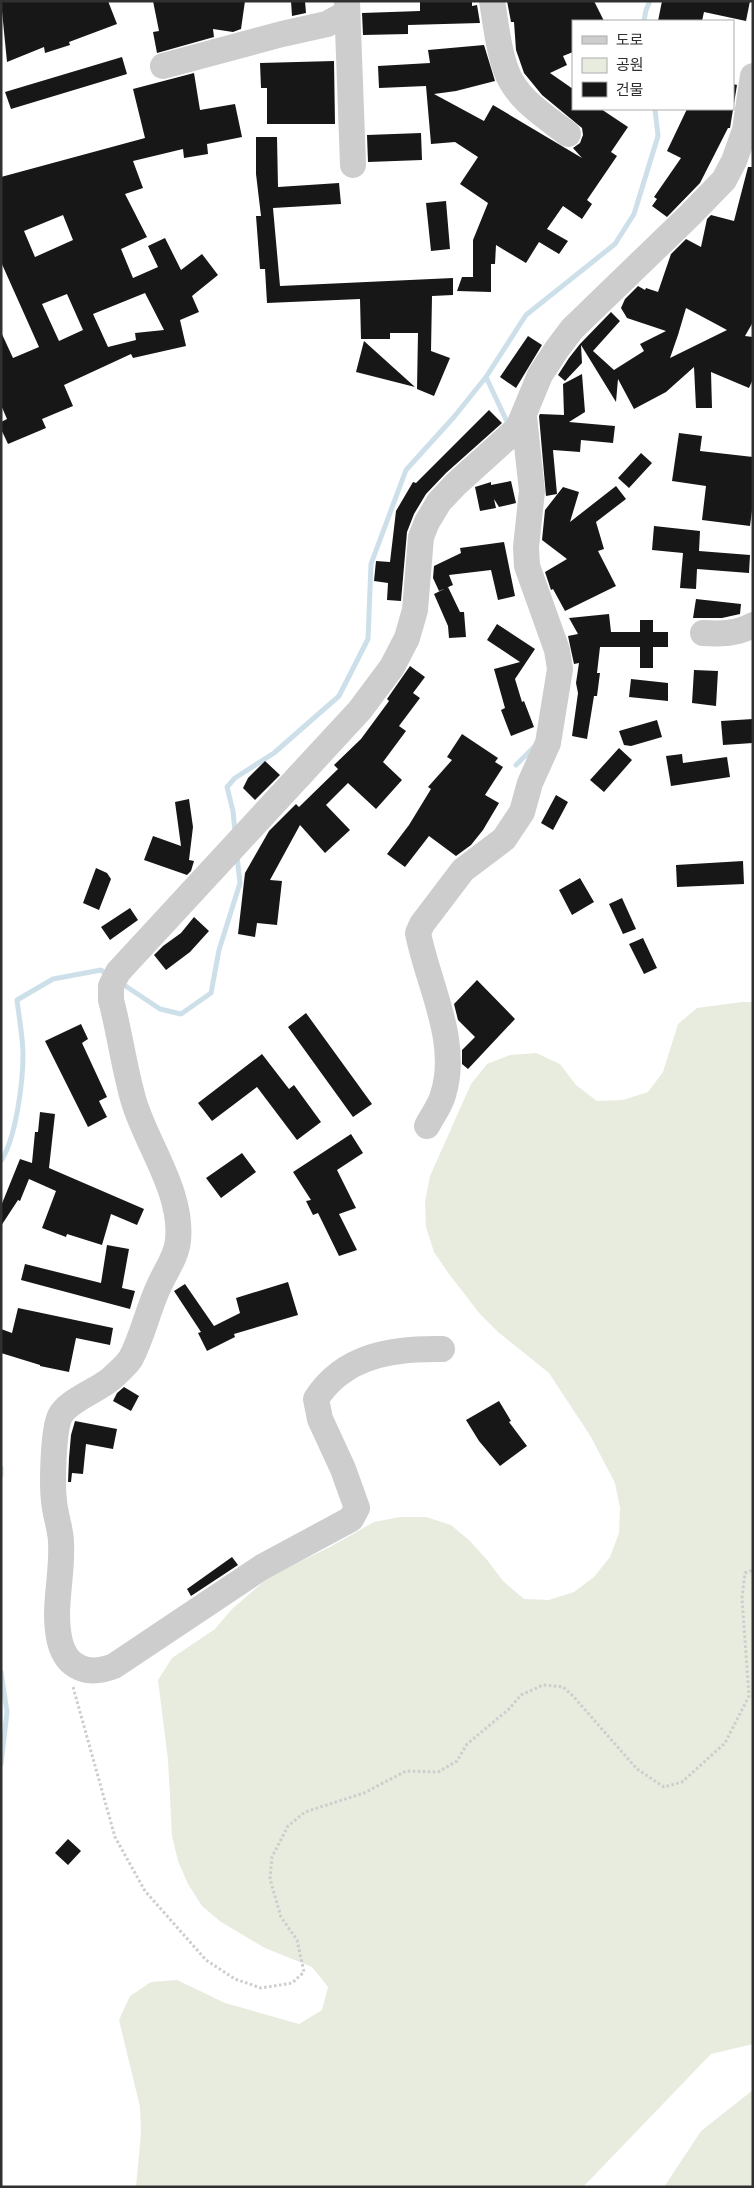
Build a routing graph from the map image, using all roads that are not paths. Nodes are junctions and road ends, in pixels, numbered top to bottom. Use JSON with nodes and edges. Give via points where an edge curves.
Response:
{"nodes":[{"id":1,"x":492,"y":1,"type":"edge"},
{"id":2,"x":347,"y":7,"type":"edge"},
{"id":3,"x":163,"y":66,"type":"dead end"},
{"id":4,"x":753,"y":76,"type":"edge"},
{"id":5,"x":568,"y":134,"type":"dead end"},
{"id":6,"x":352,"y":165,"type":"dead end"},
{"id":7,"x":516,"y":428,"type":"junction"},
{"id":8,"x":753,"y":625,"type":"edge"},
{"id":9,"x":703,"y":633,"type":"dead end"},
{"id":10,"x":427,"y":1126,"type":"dead end"},
{"id":11,"x":442,"y":1349,"type":"dead end"}],
"edges":[{"from":1,"to":5,"type":"street","via":[[506,70],[513,84],[535,108]]},
{"from":2,"to":3,"type":"street","via":[[327,24]]},
{"from":2,"to":6,"type":"street"},
{"from":4,"to":7,"type":"street","via":[[745,130],[724,180],[572,329],[540,375]]},
{"from":7,"to":10,"type":"street","via":[[532,492],[527,566],[557,650],[560,669],[557,696],[548,743],[530,783],[522,812],[504,839],[463,870],[418,933],[442,1014],[446,1047],[447,1077],[443,1097]]},
{"from":7,"to":11,"type":"street","via":[[456,484],[439,502],[427,522],[421,537],[415,610],[407,638],[392,667],[360,710],[115,979],[111,1000],[135,1103],[160,1161],[178,1219],[178,1242],[130,1359],[111,1379],[71,1404],[60,1416],[54,1464],[54,1501],[61,1542],[56,1608],[62,1651],[71,1664],[89,1670],[114,1666],[262,1566],[351,1519],[357,1508],[320,1419],[316,1400],[338,1373],[376,1354]]},
{"from":8,"to":9,"type":"street","via":[[724,634]]}]}
